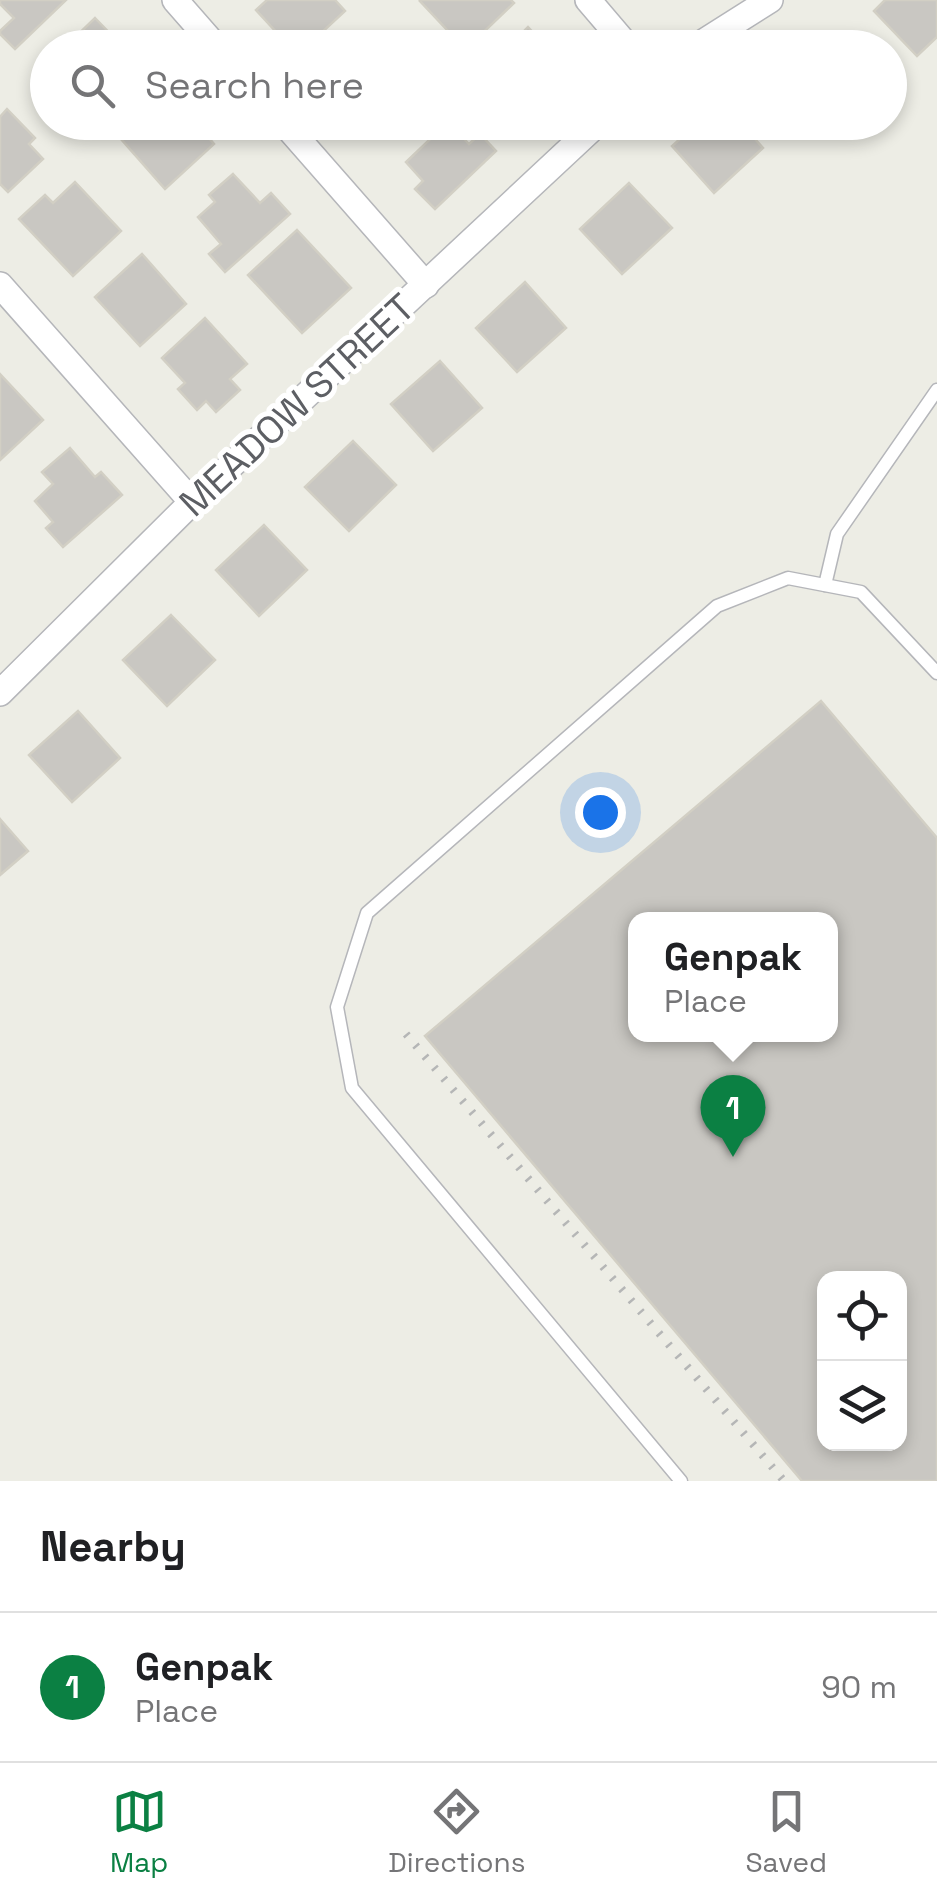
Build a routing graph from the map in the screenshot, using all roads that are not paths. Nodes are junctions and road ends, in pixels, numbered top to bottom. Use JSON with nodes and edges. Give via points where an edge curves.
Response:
{"nodes":[{"id":1,"x":175,"y":0,"type":"edge"},
{"id":2,"x":588,"y":0,"type":"edge"},
{"id":3,"x":770,"y":0,"type":"edge"},
{"id":4,"x":201,"y":30,"type":"edge"},
{"id":5,"x":614,"y":30,"type":"edge"},
{"id":6,"x":722,"y":30,"type":"edge"},
{"id":7,"x":299,"y":140,"type":"edge"},
{"id":8,"x":580,"y":140,"type":"edge"},
{"id":9,"x":0,"y":284,"type":"edge"},
{"id":10,"x":426,"y":285,"type":"junction"},
{"id":11,"x":937,"y":390,"type":"edge"},
{"id":12,"x":192,"y":502,"type":"junction"},
{"id":13,"x":825,"y":585,"type":"junction"},
{"id":14,"x":937,"y":673,"type":"edge"},
{"id":15,"x":0,"y":693,"type":"edge"},
{"id":16,"x":680,"y":1481,"type":"edge"}],
"edges":[{"from":1,"to":4,"type":"street"},
{"from":2,"to":5,"type":"street"},
{"from":3,"to":6,"type":"street"},
{"from":7,"to":10,"type":"street"},
{"from":8,"to":10,"type":"street","name":"MEADOW STREET"},
{"from":9,"to":12,"type":"street"},
{"from":10,"to":12,"type":"street","name":"MEADOW STREET"},
{"from":11,"to":13,"type":"lane","via":[[837,534]]},
{"from":12,"to":15,"type":"street","name":"MEADOW STREET"},
{"from":13,"to":14,"type":"lane","via":[[861,592]]},
{"from":13,"to":16,"type":"lane","via":[[788,578],[717,606],[702,619],[367,914],[337,1008],[352,1088]]}]}
